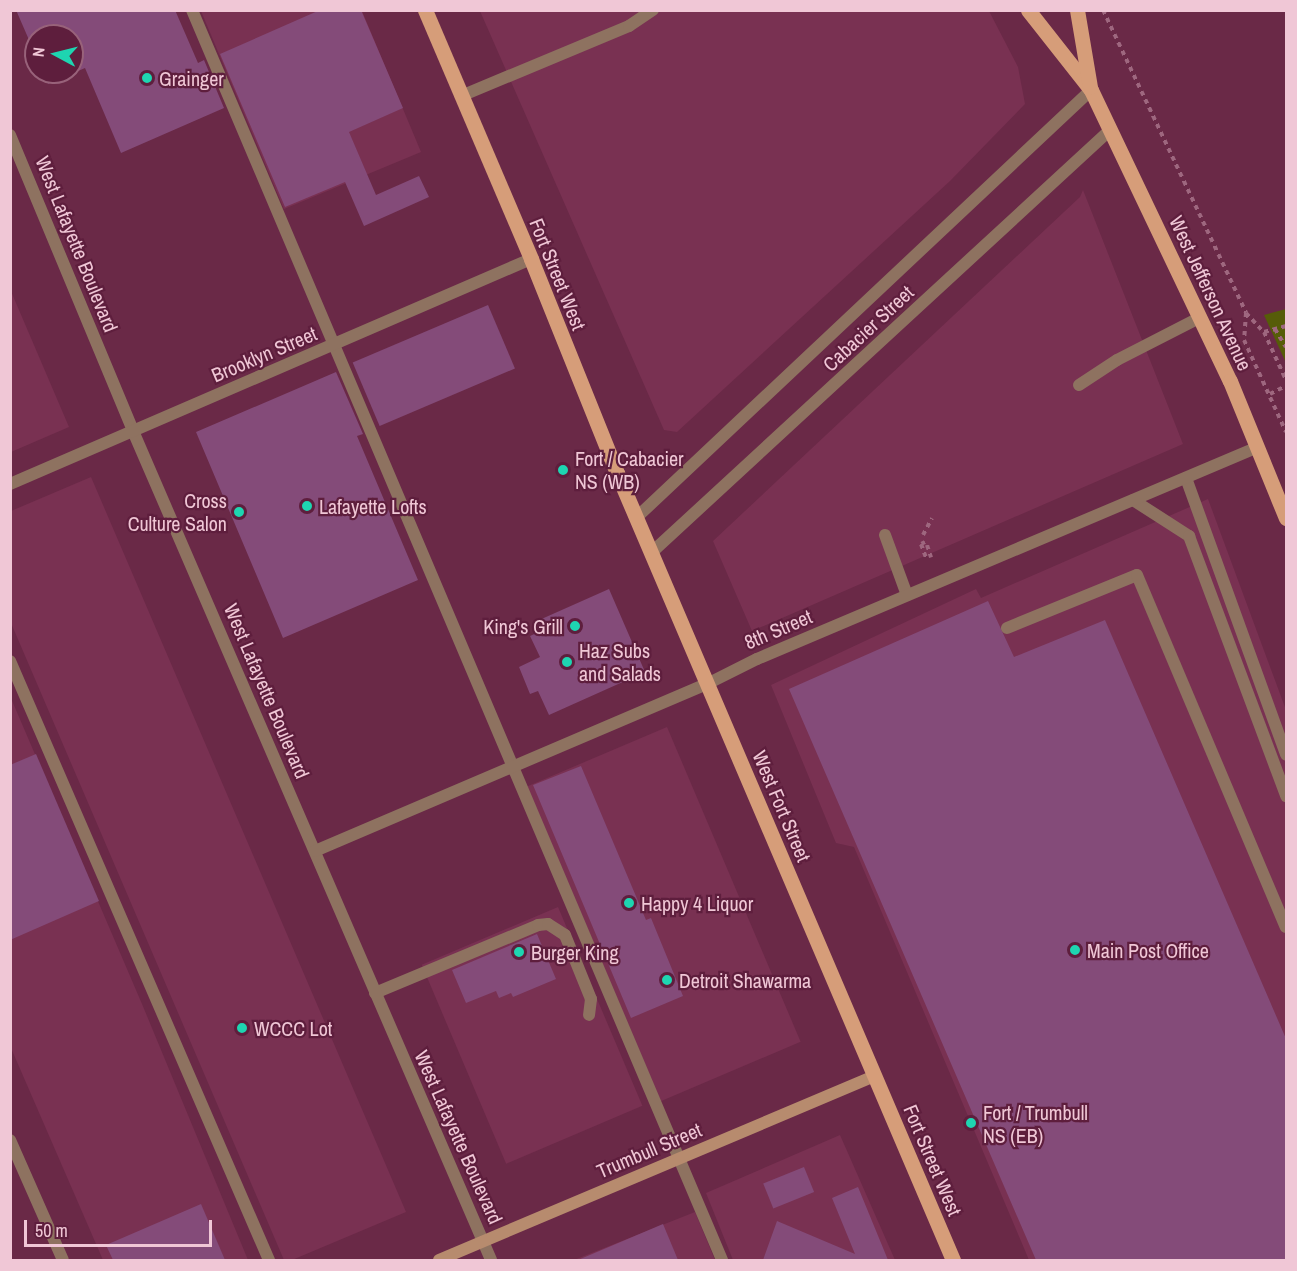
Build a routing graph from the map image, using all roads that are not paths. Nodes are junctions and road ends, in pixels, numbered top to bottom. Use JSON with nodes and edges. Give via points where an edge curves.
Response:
{"nodes":[{"id":1,"x":192,"y":10,"type":"edge"},
{"id":2,"x":425,"y":10,"type":"edge"},
{"id":3,"x":653,"y":10,"type":"edge"},
{"id":4,"x":1028,"y":10,"type":"edge"},
{"id":5,"x":1077,"y":10,"type":"edge"},
{"id":6,"x":1091,"y":90,"type":"junction"},
{"id":7,"x":461,"y":96,"type":"junction"},
{"id":8,"x":1110,"y":130,"type":"junction"},
{"id":9,"x":10,"y":135,"type":"edge"},
{"id":10,"x":531,"y":259,"type":"junction"},
{"id":11,"x":1201,"y":318,"type":"junction"},
{"id":12,"x":333,"y":346,"type":"junction"},
{"id":13,"x":1079,"y":385,"type":"dead end"},
{"id":14,"x":133,"y":431,"type":"junction"},
{"id":15,"x":1258,"y":447,"type":"junction"},
{"id":16,"x":1186,"y":478,"type":"junction"},
{"id":17,"x":10,"y":484,"type":"edge"},
{"id":18,"x":1133,"y":500,"type":"junction"},
{"id":19,"x":636,"y":518,"type":"junction"},
{"id":20,"x":1287,"y":518,"type":"edge"},
{"id":21,"x":885,"y":536,"type":"dead end"},
{"id":22,"x":651,"y":554,"type":"junction"},
{"id":23,"x":907,"y":595,"type":"junction"},
{"id":24,"x":1007,"y":628,"type":"dead end"},
{"id":25,"x":10,"y":661,"type":"edge"},
{"id":26,"x":707,"y":684,"type":"junction"},
{"id":27,"x":1287,"y":754,"type":"edge"},
{"id":28,"x":511,"y":767,"type":"junction"},
{"id":29,"x":1287,"y":796,"type":"edge"},
{"id":30,"x":315,"y":851,"type":"junction"},
{"id":31,"x":1286,"y":922,"type":"edge"},
{"id":32,"x":375,"y":993,"type":"junction"},
{"id":33,"x":589,"y":1015,"type":"dead end"},
{"id":34,"x":874,"y":1076,"type":"junction"},
{"id":35,"x":10,"y":1140,"type":"edge"},
{"id":36,"x":679,"y":1159,"type":"junction"},
{"id":37,"x":483,"y":1241,"type":"junction"},
{"id":38,"x":63,"y":1260,"type":"edge"},
{"id":39,"x":269,"y":1260,"type":"edge"},
{"id":40,"x":439,"y":1260,"type":"edge"},
{"id":41,"x":491,"y":1260,"type":"edge"},
{"id":42,"x":722,"y":1260,"type":"edge"},
{"id":43,"x":953,"y":1260,"type":"edge"}],
"edges":[{"from":1,"to":12,"type":"street"},
{"from":2,"to":7,"type":"main road","name":"Fort Street West"},
{"from":3,"to":7,"type":"street","via":[[629,26]]},
{"from":4,"to":6,"type":"main road","name":"West Jefferson Avenue"},
{"from":5,"to":6,"type":"main road","name":"West Jefferson Avenue"},
{"from":6,"to":8,"type":"main road","name":"West Jefferson Avenue"},
{"from":6,"to":19,"type":"street","name":"Cabacier Street"},
{"from":7,"to":10,"type":"main road","name":"Fort Street West"},
{"from":8,"to":11,"type":"main road","name":"West Jefferson Avenue"},
{"from":8,"to":22,"type":"street","name":"Cabacier Street"},
{"from":9,"to":14,"type":"street","name":"West Lafayette Boulevard"},
{"from":10,"to":12,"type":"street","name":"Brooklyn Street"},
{"from":10,"to":19,"type":"main road","name":"Fort Street West"},
{"from":11,"to":13,"type":"street","via":[[1117,360]]},
{"from":11,"to":15,"type":"main road","name":"West Jefferson Avenue"},
{"from":12,"to":14,"type":"street","name":"Brooklyn Street"},
{"from":12,"to":28,"type":"street"},
{"from":14,"to":17,"type":"street","name":"Brooklyn Street"},
{"from":14,"to":30,"type":"street","name":"West Lafayette Boulevard"},
{"from":15,"to":16,"type":"street","name":"8th Street"},
{"from":15,"to":20,"type":"main road","name":"West Jefferson Avenue"},
{"from":16,"to":18,"type":"street","name":"8th Street"},
{"from":16,"to":27,"type":"street"},
{"from":18,"to":23,"type":"street","name":"8th Street"},
{"from":18,"to":29,"type":"street","via":[[1190,536]]},
{"from":19,"to":22,"type":"main road","name":"Fort Street West"},
{"from":21,"to":23,"type":"street"},
{"from":22,"to":26,"type":"main road","name":"West Fort Street"},
{"from":23,"to":26,"type":"street","name":"8th Street","via":[[757,658]]},
{"from":24,"to":31,"type":"street","via":[[1137,575]]},
{"from":25,"to":39,"type":"street"},
{"from":26,"to":28,"type":"street","name":"8th Street"},
{"from":26,"to":34,"type":"main road","name":"West Fort Street"},
{"from":28,"to":30,"type":"street","name":"8th Street"},
{"from":28,"to":36,"type":"street"},
{"from":30,"to":32,"type":"street","name":"West Lafayette Boulevard"},
{"from":32,"to":33,"type":"street","via":[[548,924],[565,935],[591,999]]},
{"from":32,"to":37,"type":"street","name":"West Lafayette Boulevard"},
{"from":34,"to":36,"type":"street","name":"Trumbull Street"},
{"from":34,"to":43,"type":"main road","name":"Fort Street West"},
{"from":35,"to":38,"type":"street"},
{"from":36,"to":37,"type":"street","name":"Trumbull Street"},
{"from":36,"to":42,"type":"street"},
{"from":37,"to":40,"type":"street","name":"Trumbull Street"},
{"from":37,"to":41,"type":"street","name":"West Lafayette Boulevard"}]}
